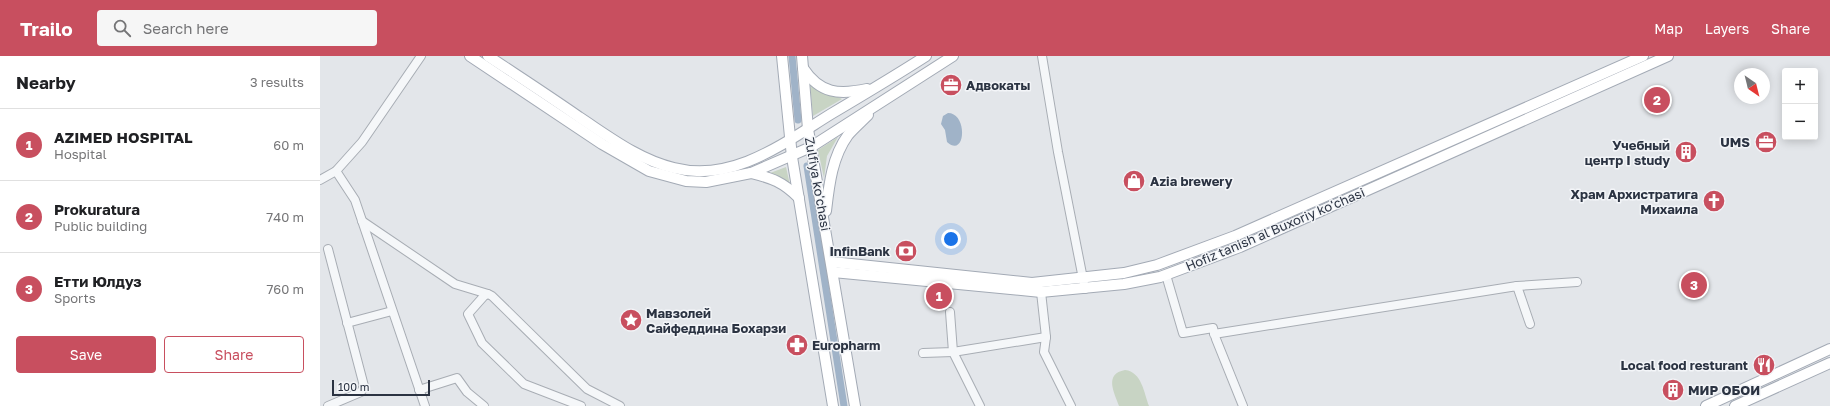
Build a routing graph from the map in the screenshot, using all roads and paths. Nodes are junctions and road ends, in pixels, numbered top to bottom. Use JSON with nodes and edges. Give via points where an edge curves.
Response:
{"nodes":[{"id":1,"x":421,"y":56,"type":"edge"},
{"id":2,"x":470,"y":56,"type":"edge"},
{"id":3,"x":488,"y":56,"type":"edge"},
{"id":4,"x":782,"y":56,"type":"edge"},
{"id":5,"x":802,"y":56,"type":"edge"},
{"id":6,"x":926,"y":56,"type":"edge"},
{"id":7,"x":953,"y":56,"type":"edge"},
{"id":8,"x":1042,"y":56,"type":"edge"},
{"id":9,"x":1643,"y":56,"type":"edge"},
{"id":10,"x":1668,"y":56,"type":"edge"},
{"id":11,"x":802,"y":67,"type":"junction"},
{"id":12,"x":875,"y":88,"type":"junction"},
{"id":13,"x":879,"y":103,"type":"junction"},
{"id":14,"x":1530,"y":111,"type":"junction"},
{"id":15,"x":808,"y":129,"type":"junction"},
{"id":16,"x":790,"y":141,"type":"junction"},
{"id":17,"x":811,"y":147,"type":"junction"},
{"id":18,"x":792,"y":157,"type":"junction"},
{"id":19,"x":336,"y":171,"type":"junction"},
{"id":20,"x":750,"y":173,"type":"junction"},
{"id":21,"x":320,"y":180,"type":"edge"},
{"id":22,"x":799,"y":198,"type":"junction"},
{"id":23,"x":824,"y":219,"type":"junction"},
{"id":24,"x":362,"y":222,"type":"junction"},
{"id":25,"x":328,"y":249,"type":"dead end"},
{"id":26,"x":832,"y":267,"type":"junction"},
{"id":27,"x":1166,"y":275,"type":"junction"},
{"id":28,"x":1083,"y":277,"type":"junction"},
{"id":29,"x":1576,"y":282,"type":"dead end"},
{"id":30,"x":1517,"y":286,"type":"junction"},
{"id":31,"x":1035,"y":289,"type":"junction"},
{"id":32,"x":1085,"y":289,"type":"junction"},
{"id":33,"x":488,"y":294,"type":"junction"},
{"id":34,"x":392,"y":311,"type":"junction"},
{"id":35,"x":950,"y":312,"type":"dead end"},
{"id":36,"x":347,"y":323,"type":"junction"},
{"id":37,"x":1530,"y":324,"type":"dead end"},
{"id":38,"x":1214,"y":334,"type":"junction"},
{"id":39,"x":1046,"y":337,"type":"junction"},
{"id":40,"x":1830,"y":349,"type":"edge"},
{"id":41,"x":953,"y":352,"type":"junction"},
{"id":42,"x":923,"y":353,"type":"dead end"},
{"id":43,"x":1830,"y":363,"type":"edge"},
{"id":44,"x":419,"y":390,"type":"junction"},
{"id":45,"x":328,"y":406,"type":"edge"},
{"id":46,"x":425,"y":406,"type":"edge"},
{"id":47,"x":484,"y":406,"type":"edge"},
{"id":48,"x":581,"y":406,"type":"edge"},
{"id":49,"x":620,"y":406,"type":"edge"},
{"id":50,"x":833,"y":406,"type":"edge"},
{"id":51,"x":855,"y":406,"type":"edge"},
{"id":52,"x":980,"y":406,"type":"edge"},
{"id":53,"x":1071,"y":406,"type":"edge"},
{"id":54,"x":1242,"y":406,"type":"edge"},
{"id":55,"x":1706,"y":406,"type":"edge"},
{"id":56,"x":1735,"y":406,"type":"edge"}],
"edges":[{"from":1,"to":19,"type":"street","via":[[362,142]]},
{"from":2,"to":20,"type":"main road","via":[[602,144],[649,171],[686,181],[706,182]]},
{"from":3,"to":16,"type":"main road","via":[[644,158],[674,168],[694,172],[718,171],[754,160]]},
{"from":4,"to":16,"type":"main road","name":"Zulfiya ko'chasi"},
{"from":5,"to":11,"type":"main road","name":"Zulfiya ko'chasi"},
{"from":6,"to":12,"type":"main road"},
{"from":7,"to":13,"type":"main road"},
{"from":8,"to":28,"type":"street"},
{"from":9,"to":14,"type":"main road","name":"Hofiz tanish al Buxoriy ko'chasi"},
{"from":10,"to":14,"type":"main road","name":"Hofiz tanish al Buxoriy ko'chasi"},
{"from":11,"to":12,"type":"main road","via":[[809,78],[833,92],[851,93]]},
{"from":11,"to":15,"type":"main road","name":"Zulfiya ko'chasi"},
{"from":12,"to":15,"type":"main road"},
{"from":13,"to":17,"type":"main road"},
{"from":13,"to":23,"type":"main road","via":[[848,135],[837,155]]},
{"from":14,"to":27,"type":"main road","name":"Hofiz tanish al Buxoriy ko'chasi","via":[[1240,247]]},
{"from":14,"to":28,"type":"main road","name":"Hofiz tanish al Buxoriy ko'chasi","via":[[1171,261],[1124,273]]},
{"from":15,"to":16,"type":"main road"},
{"from":15,"to":17,"type":"main road","name":"Zulfiya ko'chasi"},
{"from":16,"to":18,"type":"main road","name":"Zulfiya ko'chasi"},
{"from":17,"to":18,"type":"main road"},
{"from":17,"to":23,"type":"main road","name":"Zulfiya ko'chasi"},
{"from":18,"to":20,"type":"main road"},
{"from":18,"to":22,"type":"main road","name":"Zulfiya ko'chasi"},
{"from":19,"to":21,"type":"street"},
{"from":19,"to":24,"type":"street","via":[[351,191]]},
{"from":20,"to":22,"type":"main road","via":[[784,184]]},
{"from":22,"to":50,"type":"main road","name":"Zulfiya ko'chasi"},
{"from":23,"to":26,"type":"main road","name":"Zulfiya ko'chasi"},
{"from":24,"to":33,"type":"street","via":[[455,284]]},
{"from":24,"to":34,"type":"street"},
{"from":25,"to":36,"type":"street"},
{"from":26,"to":31,"type":"main road"},
{"from":26,"to":51,"type":"main road","name":"Zulfiya ko'chasi"},
{"from":27,"to":32,"type":"main road","name":"Hofiz tanish al Buxoriy ko'chasi"},
{"from":27,"to":38,"type":"street","via":[[1183,333],[1213,328]]},
{"from":28,"to":31,"type":"main road","name":"Hofiz tanish al Buxoriy ko'chasi"},
{"from":28,"to":32,"type":"street"},
{"from":29,"to":30,"type":"street"},
{"from":30,"to":37,"type":"street"},
{"from":30,"to":38,"type":"street"},
{"from":31,"to":32,"type":"main road","name":"Hofiz tanish al Buxoriy ko'chasi"},
{"from":31,"to":39,"type":"street"},
{"from":33,"to":48,"type":"street","via":[[468,314],[482,343],[524,384]]},
{"from":33,"to":49,"type":"street","via":[[587,389]]},
{"from":34,"to":36,"type":"street"},
{"from":34,"to":44,"type":"street"},
{"from":35,"to":41,"type":"street"},
{"from":36,"to":45,"type":"street","via":[[364,389]]},
{"from":38,"to":54,"type":"street"},
{"from":39,"to":41,"type":"street"},
{"from":39,"to":53,"type":"street","via":[[1044,352]]},
{"from":40,"to":55,"type":"main road"},
{"from":41,"to":42,"type":"street"},
{"from":41,"to":52,"type":"street"},
{"from":43,"to":56,"type":"main road"},
{"from":44,"to":46,"type":"street"},
{"from":44,"to":47,"type":"street","via":[[457,378],[467,392]]}]}
